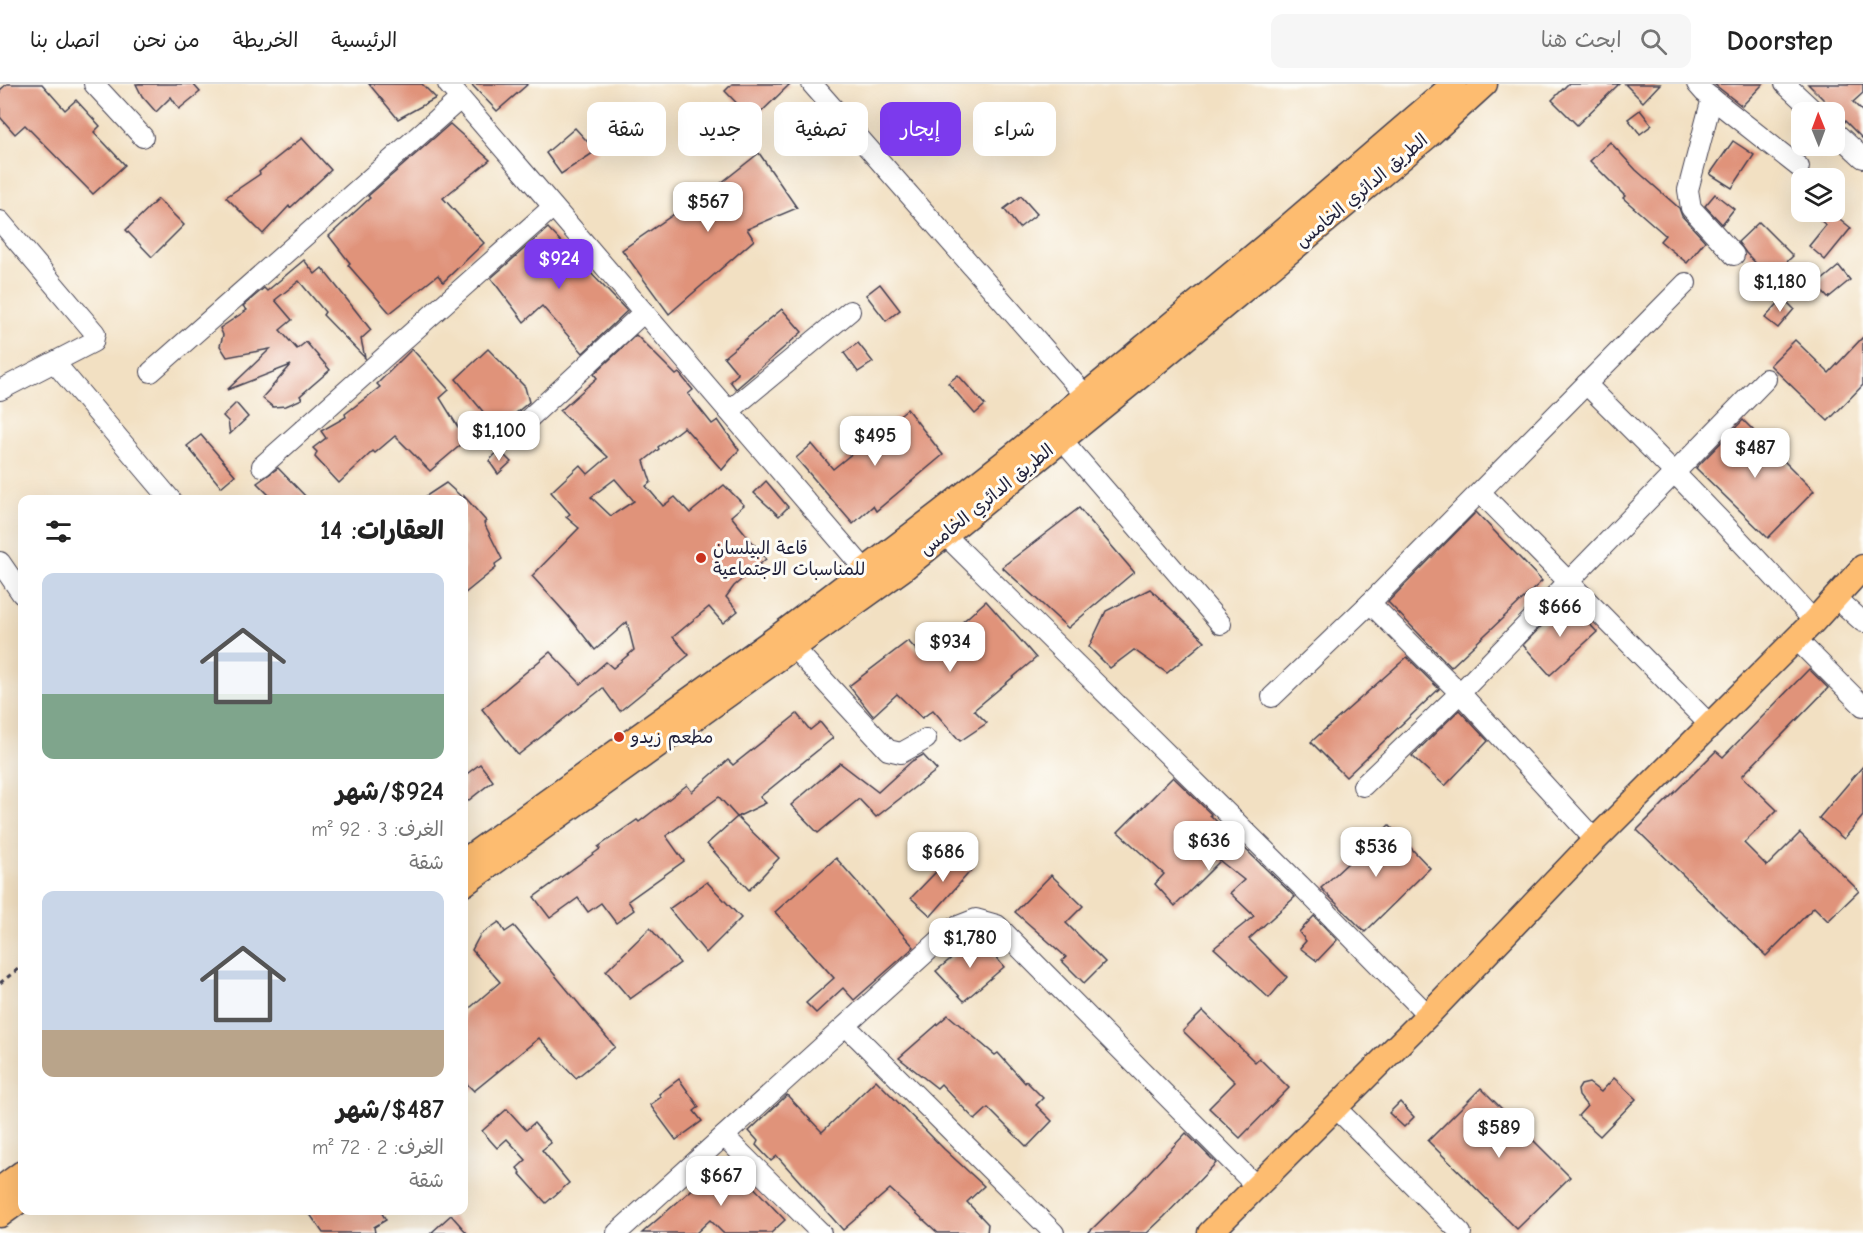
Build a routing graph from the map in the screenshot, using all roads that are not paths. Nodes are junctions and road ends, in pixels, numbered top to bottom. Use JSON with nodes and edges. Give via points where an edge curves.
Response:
{"nodes":[{"id":1,"x":93,"y":84,"type":"edge"},
{"id":2,"x":812,"y":84,"type":"edge"},
{"id":3,"x":1454,"y":84,"type":"edge"},
{"id":4,"x":1485,"y":84,"type":"edge"},
{"id":5,"x":1696,"y":84,"type":"edge"},
{"id":6,"x":1785,"y":84,"type":"edge"},
{"id":7,"x":454,"y":91,"type":"edge"},
{"id":8,"x":1712,"y":98,"type":"junction"},
{"id":9,"x":1804,"y":102,"type":"edge"},
{"id":10,"x":143,"y":137,"type":"dead end"},
{"id":11,"x":1845,"y":141,"type":"edge"},
{"id":12,"x":1863,"y":158,"type":"edge"},
{"id":13,"x":1799,"y":167,"type":"dead end"},
{"id":14,"x":553,"y":207,"type":"junction"},
{"id":15,"x":0,"y":221,"type":"edge"},
{"id":16,"x":1734,"y":255,"type":"dead end"},
{"id":17,"x":1686,"y":283,"type":"dead end"},
{"id":18,"x":850,"y":311,"type":"dead end"},
{"id":19,"x":644,"y":312,"type":"junction"},
{"id":20,"x":55,"y":363,"type":"junction"},
{"id":21,"x":1138,"y":365,"type":"junction"},
{"id":22,"x":151,"y":372,"type":"dead end"},
{"id":23,"x":1766,"y":379,"type":"dead end"},
{"id":24,"x":1586,"y":384,"type":"junction"},
{"id":25,"x":0,"y":390,"type":"edge"},
{"id":26,"x":1085,"y":395,"type":"junction"},
{"id":27,"x":729,"y":411,"type":"junction"},
{"id":28,"x":510,"y":436,"type":"dead end"},
{"id":29,"x":1062,"y":440,"type":"junction"},
{"id":30,"x":262,"y":466,"type":"dead end"},
{"id":31,"x":1675,"y":471,"type":"junction"},
{"id":32,"x":1480,"y":492,"type":"junction"},
{"id":33,"x":167,"y":495,"type":"edge"},
{"id":34,"x":945,"y":535,"type":"junction"},
{"id":35,"x":0,"y":562,"type":"edge"},
{"id":36,"x":1863,"y":567,"type":"edge"},
{"id":37,"x":866,"y":571,"type":"junction"},
{"id":38,"x":1569,"y":582,"type":"junction"},
{"id":39,"x":18,"y":588,"type":"edge"},
{"id":40,"x":1835,"y":597,"type":"junction"},
{"id":41,"x":1370,"y":603,"type":"junction"},
{"id":42,"x":1814,"y":621,"type":"junction"},
{"id":43,"x":1863,"y":622,"type":"edge"},
{"id":44,"x":1221,"y":624,"type":"dead end"},
{"id":45,"x":1796,"y":639,"type":"junction"},
{"id":46,"x":794,"y":648,"type":"junction"},
{"id":47,"x":1460,"y":693,"type":"junction"},
{"id":48,"x":1272,"y":697,"type":"dead end"},
{"id":49,"x":1863,"y":706,"type":"edge"},
{"id":50,"x":1710,"y":724,"type":"junction"},
{"id":51,"x":926,"y":739,"type":"dead end"},
{"id":52,"x":1363,"y":786,"type":"dead end"},
{"id":53,"x":1595,"y":840,"type":"junction"},
{"id":54,"x":468,"y":858,"type":"edge"},
{"id":55,"x":468,"y":881,"type":"edge"},
{"id":56,"x":1428,"y":1015,"type":"junction"},
{"id":57,"x":846,"y":1026,"type":"junction"},
{"id":58,"x":1336,"y":1108,"type":"junction"},
{"id":59,"x":724,"y":1136,"type":"junction"},
{"id":60,"x":18,"y":1176,"type":"edge"},
{"id":61,"x":1256,"y":1186,"type":"junction"},
{"id":62,"x":0,"y":1189,"type":"edge"},
{"id":63,"x":18,"y":1202,"type":"edge"},
{"id":64,"x":0,"y":1215,"type":"edge"},
{"id":65,"x":617,"y":1233,"type":"edge"},
{"id":66,"x":821,"y":1233,"type":"edge"},
{"id":67,"x":1054,"y":1233,"type":"edge"},
{"id":68,"x":1210,"y":1233,"type":"edge"},
{"id":69,"x":1461,"y":1233,"type":"edge"}],
"edges":[{"from":1,"to":10,"type":"street"},
{"from":2,"to":26,"type":"street"},
{"from":3,"to":21,"type":"main road","name":"الطريق الدائري الخامس","via":[[1269,243]]},
{"from":4,"to":21,"type":"main road","name":"الطريق الدائري الخامس","via":[[1427,137]]},
{"from":5,"to":8,"type":"street"},
{"from":6,"to":9,"type":"street"},
{"from":7,"to":14,"type":"street"},
{"from":7,"to":22,"type":"street"},
{"from":8,"to":13,"type":"street"},
{"from":8,"to":16,"type":"street","via":[[1688,190],[1691,208]]},
{"from":11,"to":12,"type":"street"},
{"from":14,"to":19,"type":"street"},
{"from":14,"to":30,"type":"street"},
{"from":15,"to":20,"type":"street","via":[[95,333],[93,342]]},
{"from":17,"to":24,"type":"street"},
{"from":18,"to":27,"type":"street"},
{"from":19,"to":27,"type":"street"},
{"from":19,"to":28,"type":"street"},
{"from":20,"to":25,"type":"street"},
{"from":20,"to":33,"type":"street"},
{"from":21,"to":26,"type":"main road","name":"الطريق الدائري الخامس"},
{"from":21,"to":29,"type":"main road","name":"الطريق الدائري الخامس"},
{"from":23,"to":31,"type":"street"},
{"from":24,"to":31,"type":"street"},
{"from":24,"to":32,"type":"street"},
{"from":26,"to":37,"type":"main road","name":"الطريق الدائري الخامس"},
{"from":27,"to":37,"type":"street"},
{"from":29,"to":34,"type":"main road","name":"الطريق الدائري الخامس"},
{"from":29,"to":44,"type":"street"},
{"from":31,"to":38,"type":"street"},
{"from":31,"to":42,"type":"street"},
{"from":32,"to":38,"type":"street"},
{"from":32,"to":41,"type":"street"},
{"from":34,"to":46,"type":"main road","name":"الطريق الدائري الخامس"},
{"from":34,"to":56,"type":"street"},
{"from":35,"to":39,"type":"street"},
{"from":36,"to":40,"type":"main road"},
{"from":37,"to":54,"type":"main road","name":"الطريق الدائري الخامس"},
{"from":38,"to":47,"type":"street"},
{"from":38,"to":50,"type":"street"},
{"from":40,"to":42,"type":"main road"},
{"from":40,"to":43,"type":"street"},
{"from":41,"to":47,"type":"street"},
{"from":41,"to":48,"type":"street"},
{"from":42,"to":45,"type":"main road"},
{"from":45,"to":49,"type":"street"},
{"from":45,"to":50,"type":"main road"},
{"from":46,"to":51,"type":"street","via":[[888,750],[901,753]]},
{"from":46,"to":55,"type":"main road","name":"الطريق الدائري الخامس"},
{"from":47,"to":52,"type":"street"},
{"from":47,"to":53,"type":"street"},
{"from":50,"to":53,"type":"main road"},
{"from":53,"to":56,"type":"main road"},
{"from":56,"to":58,"type":"main road"},
{"from":57,"to":59,"type":"street"},
{"from":57,"to":61,"type":"street","via":[[953,928],[975,920],[997,925]]},
{"from":57,"to":67,"type":"street"},
{"from":58,"to":61,"type":"main road"},
{"from":58,"to":69,"type":"street"},
{"from":59,"to":65,"type":"street"},
{"from":59,"to":66,"type":"street"},
{"from":60,"to":62,"type":"main road"},
{"from":61,"to":68,"type":"main road"},
{"from":63,"to":64,"type":"main road"}]}
